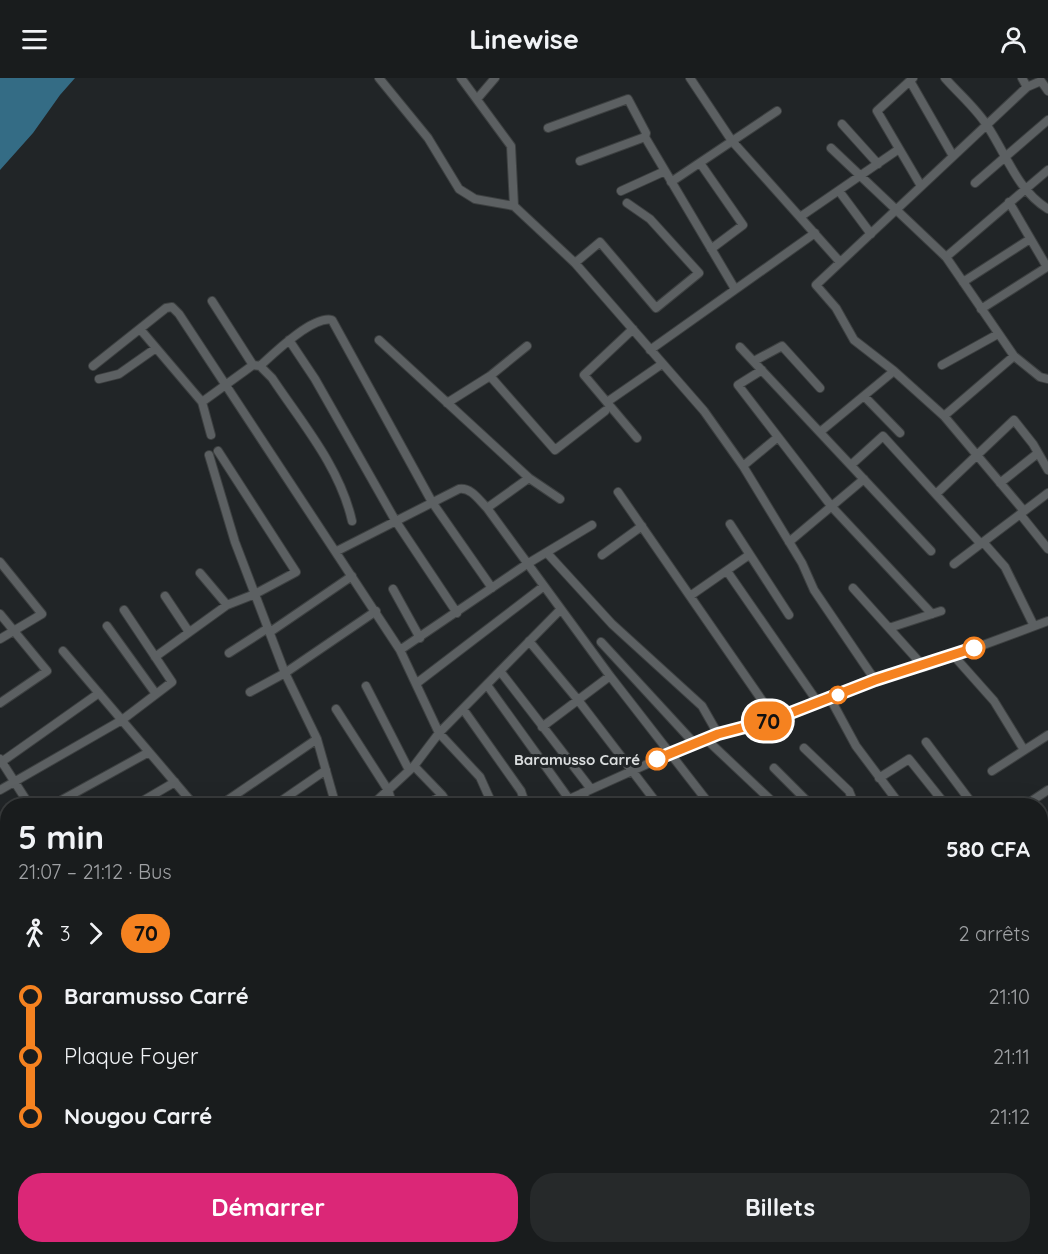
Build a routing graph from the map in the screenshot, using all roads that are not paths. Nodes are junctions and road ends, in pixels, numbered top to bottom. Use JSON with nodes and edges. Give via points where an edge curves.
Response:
{"nodes":[{"id":1,"x":379,"y":78,"type":"edge"},
{"id":2,"x":461,"y":78,"type":"edge"},
{"id":3,"x":495,"y":78,"type":"edge"},
{"id":4,"x":690,"y":78,"type":"edge"},
{"id":5,"x":945,"y":78,"type":"edge"},
{"id":6,"x":1022,"y":78,"type":"edge"},
{"id":7,"x":911,"y":80,"type":"edge"},
{"id":8,"x":1027,"y":87,"type":"junction"},
{"id":9,"x":1048,"y":91,"type":"edge"},
{"id":10,"x":477,"y":99,"type":"junction"},
{"id":11,"x":777,"y":111,"type":"dead end"},
{"id":12,"x":1048,"y":120,"type":"edge"},
{"id":13,"x":842,"y":124,"type":"dead end"},
{"id":14,"x":987,"y":125,"type":"junction"},
{"id":15,"x":548,"y":128,"type":"dead end"},
{"id":16,"x":645,"y":137,"type":"junction"},
{"id":17,"x":732,"y":141,"type":"junction"},
{"id":18,"x":831,"y":148,"type":"dead end"},
{"id":19,"x":899,"y":149,"type":"junction"},
{"id":20,"x":953,"y":156,"type":"junction"},
{"id":21,"x":1005,"y":157,"type":"junction"},
{"id":22,"x":580,"y":161,"type":"dead end"},
{"id":23,"x":700,"y":163,"type":"junction"},
{"id":24,"x":878,"y":164,"type":"junction"},
{"id":25,"x":1048,"y":170,"type":"edge"},
{"id":26,"x":665,"y":171,"type":"junction"},
{"id":27,"x":860,"y":176,"type":"junction"},
{"id":28,"x":671,"y":182,"type":"junction"},
{"id":29,"x":975,"y":183,"type":"dead end"},
{"id":30,"x":921,"y":186,"type":"junction"},
{"id":31,"x":1024,"y":189,"type":"junction"},
{"id":32,"x":621,"y":191,"type":"dead end"},
{"id":33,"x":839,"y":191,"type":"junction"},
{"id":34,"x":1009,"y":202,"type":"junction"},
{"id":35,"x":627,"y":203,"type":"dead end"},
{"id":36,"x":514,"y":206,"type":"junction"},
{"id":37,"x":1048,"y":209,"type":"edge"},
{"id":38,"x":896,"y":210,"type":"junction"},
{"id":39,"x":800,"y":218,"type":"junction"},
{"id":40,"x":815,"y":233,"type":"junction"},
{"id":41,"x":871,"y":234,"type":"junction"},
{"id":42,"x":1030,"y":239,"type":"junction"},
{"id":43,"x":711,"y":249,"type":"junction"},
{"id":44,"x":945,"y":257,"type":"junction"},
{"id":45,"x":840,"y":262,"type":"junction"},
{"id":46,"x":575,"y":263,"type":"junction"},
{"id":47,"x":963,"y":282,"type":"junction"},
{"id":48,"x":735,"y":290,"type":"junction"},
{"id":49,"x":212,"y":301,"type":"dead end"},
{"id":50,"x":981,"y":309,"type":"junction"},
{"id":51,"x":140,"y":329,"type":"junction"},
{"id":52,"x":633,"y":329,"type":"junction"},
{"id":53,"x":998,"y":334,"type":"junction"},
{"id":54,"x":289,"y":340,"type":"junction"},
{"id":55,"x":379,"y":340,"type":"dead end"},
{"id":56,"x":527,"y":346,"type":"dead end"},
{"id":57,"x":740,"y":347,"type":"dead end"},
{"id":58,"x":156,"y":348,"type":"junction"},
{"id":59,"x":650,"y":350,"type":"junction"},
{"id":60,"x":1014,"y":356,"type":"junction"},
{"id":61,"x":753,"y":361,"type":"junction"},
{"id":62,"x":662,"y":364,"type":"junction"},
{"id":63,"x":942,"y":365,"type":"dead end"},
{"id":64,"x":93,"y":366,"type":"dead end"},
{"id":65,"x":256,"y":366,"type":"junction"},
{"id":66,"x":762,"y":370,"type":"junction"},
{"id":67,"x":894,"y":371,"type":"junction"},
{"id":68,"x":490,"y":376,"type":"junction"},
{"id":69,"x":1047,"y":376,"type":"edge"},
{"id":70,"x":99,"y":379,"type":"dead end"},
{"id":71,"x":225,"y":386,"type":"junction"},
{"id":72,"x":820,"y":388,"type":"dead end"},
{"id":73,"x":864,"y":396,"type":"junction"},
{"id":74,"x":202,"y":402,"type":"junction"},
{"id":75,"x":607,"y":402,"type":"junction"},
{"id":76,"x":447,"y":403,"type":"junction"},
{"id":77,"x":605,"y":411,"type":"dead end"},
{"id":78,"x":944,"y":416,"type":"junction"},
{"id":79,"x":820,"y":432,"type":"junction"},
{"id":80,"x":900,"y":432,"type":"dead end"},
{"id":81,"x":211,"y":435,"type":"dead end"},
{"id":82,"x":778,"y":437,"type":"junction"},
{"id":83,"x":637,"y":438,"type":"dead end"},
{"id":84,"x":218,"y":451,"type":"dead end"},
{"id":85,"x":1038,"y":453,"type":"junction"},
{"id":86,"x":209,"y":455,"type":"dead end"},
{"id":87,"x":977,"y":455,"type":"junction"},
{"id":88,"x":851,"y":465,"type":"junction"},
{"id":89,"x":743,"y":466,"type":"junction"},
{"id":90,"x":1048,"y":470,"type":"edge"},
{"id":91,"x":529,"y":478,"type":"junction"},
{"id":92,"x":864,"y":479,"type":"junction"},
{"id":93,"x":1000,"y":483,"type":"junction"},
{"id":94,"x":618,"y":492,"type":"dead end"},
{"id":95,"x":1048,"y":493,"type":"edge"},
{"id":96,"x":936,"y":494,"type":"junction"},
{"id":97,"x":560,"y":499,"type":"dead end"},
{"id":98,"x":432,"y":502,"type":"junction"},
{"id":99,"x":832,"y":507,"type":"junction"},
{"id":100,"x":487,"y":508,"type":"junction"},
{"id":101,"x":1022,"y":513,"type":"junction"},
{"id":102,"x":395,"y":520,"type":"junction"},
{"id":103,"x":352,"y":521,"type":"dead end"},
{"id":104,"x":730,"y":524,"type":"dead end"},
{"id":105,"x":592,"y":525,"type":"dead end"},
{"id":106,"x":642,"y":526,"type":"junction"},
{"id":107,"x":789,"y":542,"type":"junction"},
{"id":108,"x":982,"y":543,"type":"junction"},
{"id":109,"x":1048,"y":549,"type":"edge"},
{"id":110,"x":337,"y":551,"type":"junction"},
{"id":111,"x":931,"y":551,"type":"dead end"},
{"id":112,"x":548,"y":554,"type":"junction"},
{"id":113,"x":602,"y":555,"type":"dead end"},
{"id":114,"x":750,"y":555,"type":"junction"},
{"id":115,"x":0,"y":562,"type":"edge"},
{"id":116,"x":527,"y":564,"type":"junction"},
{"id":117,"x":954,"y":564,"type":"dead end"},
{"id":118,"x":726,"y":571,"type":"junction"},
{"id":119,"x":200,"y":573,"type":"dead end"},
{"id":120,"x":352,"y":576,"type":"junction"},
{"id":121,"x":544,"y":586,"type":"junction"},
{"id":122,"x":492,"y":588,"type":"junction"},
{"id":123,"x":853,"y":588,"type":"dead end"},
{"id":124,"x":393,"y":589,"type":"dead end"},
{"id":125,"x":255,"y":594,"type":"junction"},
{"id":126,"x":165,"y":596,"type":"dead end"},
{"id":127,"x":690,"y":596,"type":"junction"},
{"id":128,"x":227,"y":605,"type":"junction"},
{"id":129,"x":561,"y":609,"type":"junction"},
{"id":130,"x":124,"y":610,"type":"dead end"},
{"id":131,"x":376,"y":611,"type":"junction"},
{"id":132,"x":941,"y":611,"type":"dead end"},
{"id":133,"x":457,"y":613,"type":"junction"},
{"id":134,"x":932,"y":614,"type":"junction"},
{"id":135,"x":789,"y":615,"type":"dead end"},
{"id":136,"x":1,"y":616,"type":"edge"},
{"id":137,"x":1048,"y":621,"type":"edge"},
{"id":138,"x":107,"y":626,"type":"dead end"},
{"id":139,"x":1034,"y":626,"type":"junction"},
{"id":140,"x":889,"y":628,"type":"junction"},
{"id":141,"x":269,"y":630,"type":"junction"},
{"id":142,"x":13,"y":631,"type":"junction"},
{"id":143,"x":189,"y":632,"type":"junction"},
{"id":144,"x":420,"y":638,"type":"junction"},
{"id":145,"x":0,"y":639,"type":"edge"},
{"id":146,"x":529,"y":641,"type":"junction"},
{"id":147,"x":600,"y":642,"type":"dead end"},
{"id":148,"x":400,"y":650,"type":"junction"},
{"id":149,"x":63,"y":651,"type":"dead end"},
{"id":150,"x":229,"y":653,"type":"dead end"},
{"id":151,"x":954,"y":656,"type":"junction"},
{"id":152,"x":155,"y":657,"type":"junction"},
{"id":153,"x":924,"y":666,"type":"junction"},
{"id":154,"x":500,"y":671,"type":"junction"},
{"id":155,"x":285,"y":673,"type":"junction"},
{"id":156,"x":610,"y":675,"type":"junction"},
{"id":157,"x":875,"y":680,"type":"junction"},
{"id":158,"x":417,"y":682,"type":"junction"},
{"id":159,"x":487,"y":685,"type":"junction"},
{"id":160,"x":366,"y":686,"type":"dead end"},
{"id":161,"x":250,"y":692,"type":"dead end"},
{"id":162,"x":99,"y":693,"type":"junction"},
{"id":163,"x":156,"y":694,"type":"junction"},
{"id":164,"x":830,"y":698,"type":"junction"},
{"id":165,"x":578,"y":700,"type":"junction"},
{"id":166,"x":0,"y":703,"type":"edge"},
{"id":167,"x":819,"y":704,"type":"junction"},
{"id":168,"x":336,"y":709,"type":"dead end"},
{"id":169,"x":463,"y":709,"type":"junction"},
{"id":170,"x":775,"y":719,"type":"junction"},
{"id":171,"x":122,"y":720,"type":"junction"},
{"id":172,"x":542,"y":727,"type":"junction"},
{"id":173,"x":440,"y":733,"type":"junction"},
{"id":174,"x":718,"y":734,"type":"junction"},
{"id":175,"x":1048,"y":735,"type":"edge"},
{"id":176,"x":317,"y":739,"type":"junction"},
{"id":177,"x":706,"y":739,"type":"junction"},
{"id":178,"x":694,"y":742,"type":"junction"},
{"id":179,"x":926,"y":742,"type":"dead end"},
{"id":180,"x":804,"y":748,"type":"dead end"},
{"id":181,"x":1024,"y":750,"type":"junction"},
{"id":182,"x":149,"y":752,"type":"junction"},
{"id":183,"x":670,"y":753,"type":"junction"},
{"id":184,"x":1,"y":761,"type":"edge"},
{"id":185,"x":411,"y":768,"type":"junction"},
{"id":186,"x":774,"y":768,"type":"dead end"},
{"id":187,"x":326,"y":770,"type":"junction"},
{"id":188,"x":631,"y":771,"type":"junction"},
{"id":189,"x":992,"y":771,"type":"dead end"},
{"id":190,"x":879,"y":778,"type":"junction"},
{"id":191,"x":15,"y":782,"type":"junction"},
{"id":192,"x":175,"y":782,"type":"junction"},
{"id":193,"x":591,"y":789,"type":"junction"},
{"id":194,"x":0,"y":790,"type":"edge"},
{"id":195,"x":388,"y":790,"type":"junction"},
{"id":196,"x":582,"y":793,"type":"junction"},
{"id":197,"x":442,"y":795,"type":"junction"},
{"id":198,"x":25,"y":798,"type":"edge"},
{"id":199,"x":66,"y":798,"type":"edge"},
{"id":200,"x":148,"y":798,"type":"edge"},
{"id":201,"x":188,"y":798,"type":"edge"},
{"id":202,"x":231,"y":798,"type":"edge"},
{"id":203,"x":285,"y":798,"type":"edge"},
{"id":204,"x":332,"y":798,"type":"edge"},
{"id":205,"x":380,"y":798,"type":"edge"},
{"id":206,"x":390,"y":798,"type":"edge"},
{"id":207,"x":437,"y":798,"type":"edge"},
{"id":208,"x":444,"y":798,"type":"edge"},
{"id":209,"x":489,"y":798,"type":"edge"},
{"id":210,"x":524,"y":798,"type":"edge"},
{"id":211,"x":568,"y":798,"type":"edge"},
{"id":212,"x":571,"y":798,"type":"edge"},
{"id":213,"x":585,"y":798,"type":"edge"},
{"id":214,"x":653,"y":798,"type":"edge"},
{"id":215,"x":705,"y":798,"type":"edge"},
{"id":216,"x":769,"y":798,"type":"edge"},
{"id":217,"x":804,"y":798,"type":"edge"},
{"id":218,"x":852,"y":798,"type":"edge"},
{"id":219,"x":895,"y":798,"type":"edge"},
{"id":220,"x":940,"y":798,"type":"edge"},
{"id":221,"x":969,"y":798,"type":"edge"}],
"edges":[{"from":1,"to":36,"type":"street","via":[[428,138],[459,189],[475,199]]},
{"from":2,"to":10,"type":"street"},
{"from":3,"to":10,"type":"street"},
{"from":4,"to":17,"type":"street"},
{"from":5,"to":14,"type":"street"},
{"from":6,"to":8,"type":"street"},
{"from":7,"to":19,"type":"street","via":[[877,111]]},
{"from":7,"to":20,"type":"street"},
{"from":8,"to":9,"type":"street","via":[[1041,81]]},
{"from":8,"to":14,"type":"street"},
{"from":10,"to":36,"type":"street","via":[[511,146]]},
{"from":11,"to":17,"type":"street"},
{"from":12,"to":21,"type":"street"},
{"from":13,"to":24,"type":"street"},
{"from":14,"to":20,"type":"street"},
{"from":14,"to":21,"type":"street"},
{"from":15,"to":16,"type":"street","via":[[628,99]]},
{"from":16,"to":22,"type":"street"},
{"from":16,"to":26,"type":"street"},
{"from":17,"to":23,"type":"street"},
{"from":17,"to":39,"type":"street"},
{"from":18,"to":27,"type":"street"},
{"from":19,"to":24,"type":"street"},
{"from":19,"to":30,"type":"street"},
{"from":20,"to":30,"type":"street"},
{"from":21,"to":29,"type":"street"},
{"from":21,"to":31,"type":"street"},
{"from":23,"to":28,"type":"street"},
{"from":23,"to":43,"type":"street","via":[[743,225]]},
{"from":24,"to":27,"type":"street"},
{"from":25,"to":31,"type":"street"},
{"from":26,"to":28,"type":"street"},
{"from":26,"to":32,"type":"street"},
{"from":27,"to":33,"type":"street"},
{"from":27,"to":38,"type":"street"},
{"from":28,"to":43,"type":"street"},
{"from":30,"to":38,"type":"street"},
{"from":31,"to":34,"type":"street"},
{"from":31,"to":37,"type":"street"},
{"from":33,"to":39,"type":"street"},
{"from":33,"to":41,"type":"street"},
{"from":34,"to":42,"type":"street"},
{"from":34,"to":44,"type":"street"},
{"from":35,"to":46,"type":"street","via":[[650,219],[699,273],[656,308],[600,242]]},
{"from":36,"to":46,"type":"street"},
{"from":38,"to":41,"type":"street"},
{"from":38,"to":44,"type":"street"},
{"from":39,"to":40,"type":"street"},
{"from":40,"to":45,"type":"street"},
{"from":40,"to":48,"type":"street"},
{"from":41,"to":45,"type":"street"},
{"from":42,"to":47,"type":"street"},
{"from":42,"to":50,"type":"street","via":[[1047,267]]},
{"from":43,"to":48,"type":"street"},
{"from":44,"to":47,"type":"street"},
{"from":45,"to":67,"type":"street","via":[[816,285],[836,308],[854,340]]},
{"from":46,"to":52,"type":"street"},
{"from":47,"to":50,"type":"street"},
{"from":48,"to":59,"type":"street"},
{"from":49,"to":65,"type":"street"},
{"from":50,"to":53,"type":"street"},
{"from":51,"to":58,"type":"street"},
{"from":51,"to":64,"type":"street"},
{"from":51,"to":71,"type":"street","via":[[172,307]]},
{"from":52,"to":59,"type":"street"},
{"from":52,"to":75,"type":"street","via":[[584,375]]},
{"from":53,"to":60,"type":"street"},
{"from":53,"to":63,"type":"street"},
{"from":54,"to":65,"type":"street"},
{"from":54,"to":98,"type":"street","via":[[326,319],[332,320]]},
{"from":54,"to":102,"type":"street"},
{"from":55,"to":76,"type":"street"},
{"from":56,"to":68,"type":"street"},
{"from":57,"to":61,"type":"street"},
{"from":58,"to":70,"type":"street","via":[[119,374]]},
{"from":58,"to":74,"type":"street"},
{"from":59,"to":62,"type":"street"},
{"from":60,"to":69,"type":"street"},
{"from":60,"to":78,"type":"street"},
{"from":61,"to":66,"type":"street"},
{"from":61,"to":72,"type":"street","via":[[782,346]]},
{"from":62,"to":75,"type":"street"},
{"from":62,"to":89,"type":"street","via":[[704,411]]},
{"from":65,"to":71,"type":"street"},
{"from":65,"to":103,"type":"street","via":[[272,378],[334,470]]},
{"from":66,"to":79,"type":"street"},
{"from":66,"to":82,"type":"street","via":[[738,385]]},
{"from":67,"to":73,"type":"street"},
{"from":67,"to":78,"type":"street"},
{"from":68,"to":76,"type":"street"},
{"from":68,"to":77,"type":"street","via":[[555,450]]},
{"from":71,"to":74,"type":"street"},
{"from":71,"to":110,"type":"street"},
{"from":73,"to":79,"type":"street"},
{"from":73,"to":80,"type":"street"},
{"from":74,"to":81,"type":"street"},
{"from":75,"to":83,"type":"street"},
{"from":76,"to":91,"type":"street"},
{"from":78,"to":87,"type":"street"},
{"from":79,"to":88,"type":"street"},
{"from":82,"to":89,"type":"street"},
{"from":82,"to":99,"type":"street"},
{"from":84,"to":125,"type":"street","via":[[295,568],[293,575]]},
{"from":85,"to":87,"type":"street","via":[[1014,420]]},
{"from":85,"to":90,"type":"street"},
{"from":85,"to":93,"type":"street"},
{"from":86,"to":125,"type":"street"},
{"from":87,"to":93,"type":"street"},
{"from":87,"to":96,"type":"street"},
{"from":88,"to":92,"type":"street"},
{"from":88,"to":96,"type":"street","via":[[883,436]]},
{"from":89,"to":107,"type":"street"},
{"from":91,"to":97,"type":"street"},
{"from":91,"to":100,"type":"street"},
{"from":92,"to":99,"type":"street"},
{"from":92,"to":111,"type":"street"},
{"from":93,"to":101,"type":"street"},
{"from":94,"to":106,"type":"street"},
{"from":95,"to":101,"type":"street"},
{"from":96,"to":108,"type":"street"},
{"from":98,"to":100,"type":"street","via":[[465,488]]},
{"from":98,"to":102,"type":"street"},
{"from":98,"to":122,"type":"street"},
{"from":99,"to":107,"type":"street"},
{"from":99,"to":134,"type":"street"},
{"from":100,"to":116,"type":"street"},
{"from":101,"to":108,"type":"street"},
{"from":101,"to":109,"type":"street"},
{"from":102,"to":110,"type":"street"},
{"from":102,"to":133,"type":"street"},
{"from":104,"to":114,"type":"street"},
{"from":105,"to":112,"type":"street"},
{"from":106,"to":113,"type":"street"},
{"from":106,"to":127,"type":"street"},
{"from":107,"to":157,"type":"street","via":[[814,590]]},
{"from":108,"to":117,"type":"street"},
{"from":108,"to":139,"type":"street","via":[[1005,567]]},
{"from":110,"to":120,"type":"street"},
{"from":112,"to":116,"type":"street"},
{"from":112,"to":174,"type":"street","via":[[612,624],[702,706]]},
{"from":114,"to":118,"type":"street"},
{"from":114,"to":135,"type":"street"},
{"from":115,"to":142,"type":"street","via":[[42,614]]},
{"from":116,"to":121,"type":"street"},
{"from":116,"to":122,"type":"street"},
{"from":118,"to":127,"type":"street"},
{"from":118,"to":167,"type":"street"},
{"from":119,"to":128,"type":"street"},
{"from":120,"to":131,"type":"street"},
{"from":120,"to":141,"type":"street"},
{"from":121,"to":129,"type":"street"},
{"from":121,"to":158,"type":"street"},
{"from":122,"to":133,"type":"street"},
{"from":123,"to":140,"type":"street"},
{"from":124,"to":144,"type":"street"},
{"from":125,"to":128,"type":"street"},
{"from":125,"to":141,"type":"street"},
{"from":126,"to":143,"type":"street"},
{"from":127,"to":170,"type":"street"},
{"from":128,"to":143,"type":"street"},
{"from":129,"to":146,"type":"street"},
{"from":129,"to":156,"type":"street"},
{"from":130,"to":152,"type":"street"},
{"from":131,"to":148,"type":"street"},
{"from":131,"to":155,"type":"street"},
{"from":132,"to":134,"type":"street"},
{"from":133,"to":144,"type":"street"},
{"from":134,"to":140,"type":"street"},
{"from":136,"to":142,"type":"street"},
{"from":137,"to":139,"type":"street"},
{"from":138,"to":163,"type":"street"},
{"from":139,"to":151,"type":"street"},
{"from":140,"to":153,"type":"street"},
{"from":141,"to":150,"type":"street"},
{"from":141,"to":155,"type":"street"},
{"from":142,"to":145,"type":"street"},
{"from":142,"to":166,"type":"street","via":[[47,671]]},
{"from":143,"to":152,"type":"street"},
{"from":144,"to":148,"type":"street"},
{"from":146,"to":154,"type":"street"},
{"from":146,"to":165,"type":"street"},
{"from":147,"to":178,"type":"street"},
{"from":148,"to":158,"type":"street"},
{"from":149,"to":162,"type":"street"},
{"from":151,"to":153,"type":"street"},
{"from":151,"to":181,"type":"street","via":[[994,701]]},
{"from":152,"to":163,"type":"street","via":[[172,682]]},
{"from":153,"to":157,"type":"street"},
{"from":154,"to":159,"type":"street"},
{"from":154,"to":172,"type":"street"},
{"from":155,"to":161,"type":"street"},
{"from":155,"to":176,"type":"street"},
{"from":156,"to":165,"type":"street"},
{"from":156,"to":183,"type":"street"},
{"from":157,"to":164,"type":"street"},
{"from":158,"to":173,"type":"street"},
{"from":159,"to":169,"type":"street"},
{"from":159,"to":211,"type":"street"},
{"from":160,"to":185,"type":"street"},
{"from":162,"to":171,"type":"street"},
{"from":162,"to":184,"type":"street"},
{"from":163,"to":171,"type":"street"},
{"from":164,"to":167,"type":"street"},
{"from":164,"to":190,"type":"street"},
{"from":165,"to":172,"type":"street"},
{"from":165,"to":188,"type":"street"},
{"from":167,"to":170,"type":"street"},
{"from":168,"to":195,"type":"street"},
{"from":169,"to":173,"type":"street"},
{"from":169,"to":210,"type":"street"},
{"from":170,"to":174,"type":"street"},
{"from":171,"to":182,"type":"street"},
{"from":171,"to":191,"type":"street"},
{"from":172,"to":193,"type":"street"},
{"from":173,"to":185,"type":"street"},
{"from":173,"to":209,"type":"street","via":[[480,777]]},
{"from":174,"to":177,"type":"street"},
{"from":175,"to":181,"type":"street"},
{"from":176,"to":187,"type":"street"},
{"from":176,"to":202,"type":"street"},
{"from":177,"to":178,"type":"street"},
{"from":177,"to":216,"type":"street"},
{"from":178,"to":183,"type":"street"},
{"from":179,"to":221,"type":"street"},
{"from":180,"to":218,"type":"street"},
{"from":181,"to":189,"type":"street"},
{"from":182,"to":192,"type":"street"},
{"from":182,"to":199,"type":"street"},
{"from":183,"to":188,"type":"street"},
{"from":183,"to":215,"type":"street"},
{"from":184,"to":191,"type":"street"},
{"from":185,"to":195,"type":"street"},
{"from":185,"to":197,"type":"street"},
{"from":186,"to":217,"type":"street"},
{"from":187,"to":203,"type":"street"},
{"from":187,"to":204,"type":"street"},
{"from":188,"to":193,"type":"street"},
{"from":188,"to":214,"type":"street"},
{"from":190,"to":219,"type":"street"},
{"from":190,"to":220,"type":"street","via":[[909,759]]},
{"from":191,"to":194,"type":"street"},
{"from":191,"to":198,"type":"street"},
{"from":192,"to":200,"type":"street"},
{"from":192,"to":201,"type":"street"},
{"from":193,"to":196,"type":"street"},
{"from":195,"to":205,"type":"street"},
{"from":195,"to":206,"type":"street"},
{"from":196,"to":212,"type":"street"},
{"from":196,"to":213,"type":"street"},
{"from":197,"to":207,"type":"street"},
{"from":197,"to":208,"type":"street"}]}
